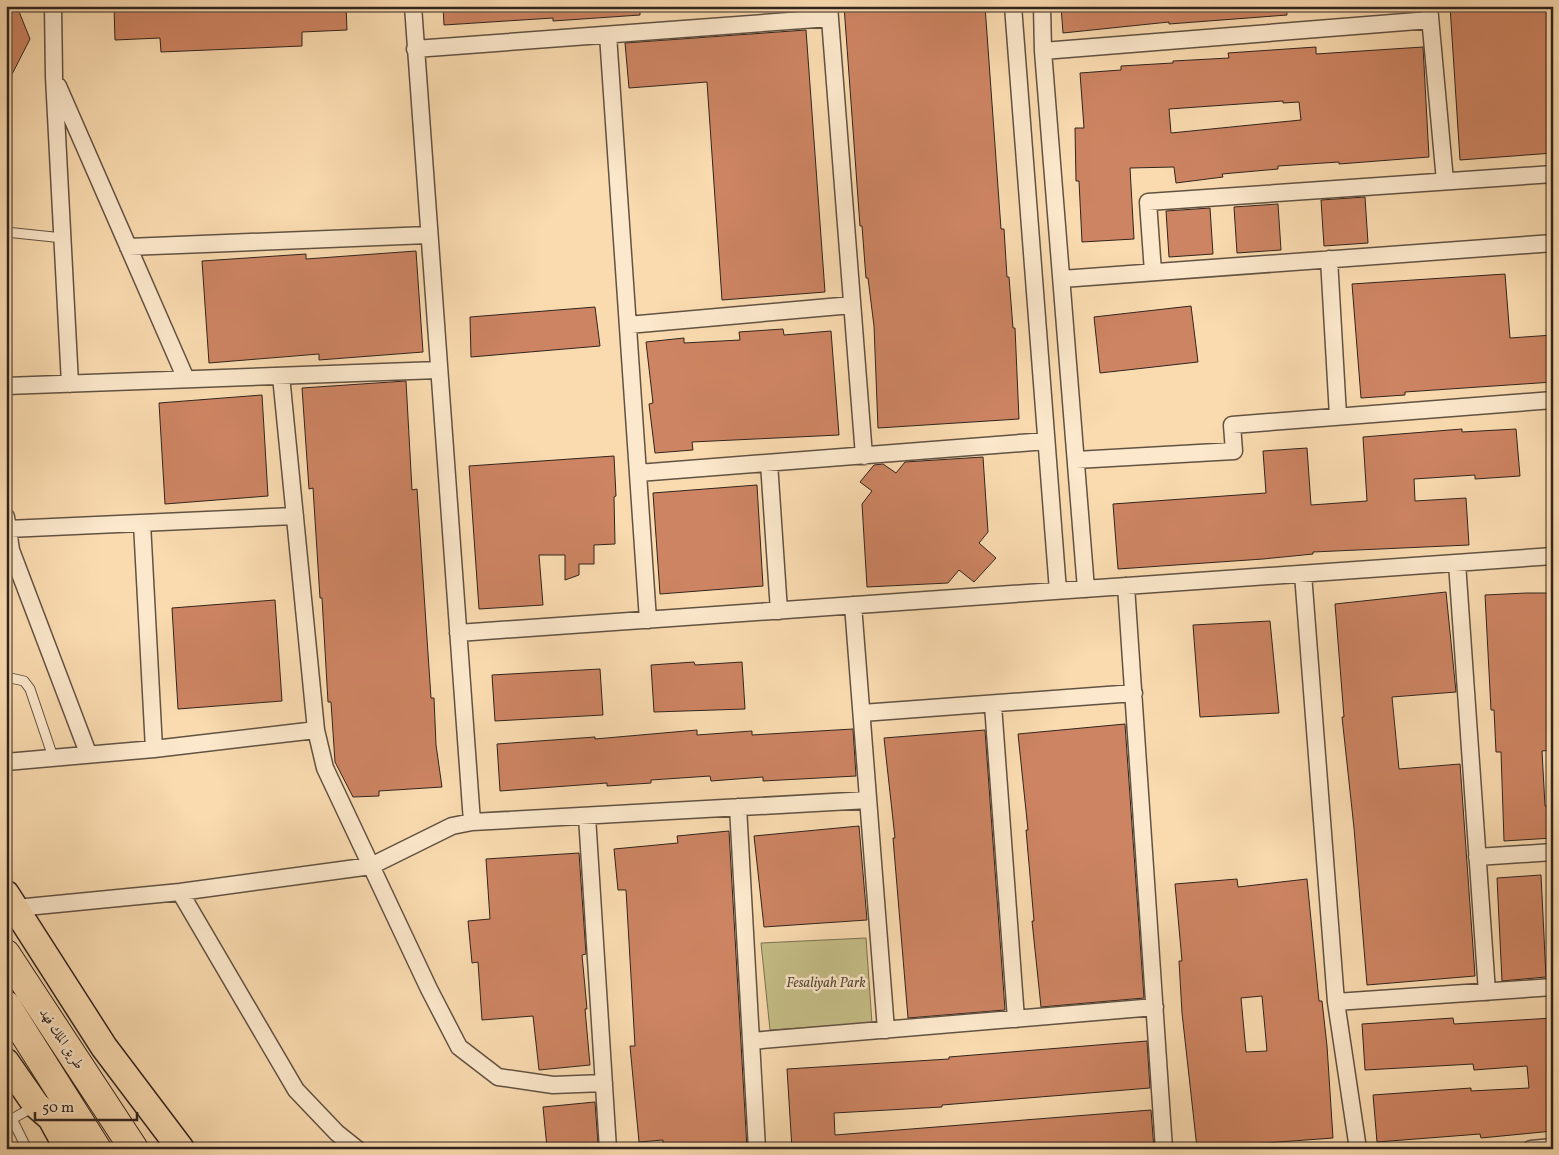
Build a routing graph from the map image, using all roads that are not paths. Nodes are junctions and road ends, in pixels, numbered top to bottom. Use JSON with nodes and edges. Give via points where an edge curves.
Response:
{"nodes":[{"id":1,"x":53,"y":6,"type":"edge"},
{"id":2,"x":413,"y":6,"type":"edge"},
{"id":3,"x":1013,"y":6,"type":"edge"},
{"id":4,"x":1042,"y":6,"type":"edge"},
{"id":5,"x":830,"y":12,"type":"edge"},
{"id":6,"x":1429,"y":13,"type":"edge"},
{"id":7,"x":608,"y":35,"type":"junction"},
{"id":8,"x":415,"y":49,"type":"junction"},
{"id":9,"x":1043,"y":51,"type":"junction"},
{"id":10,"x":54,"y":77,"type":"junction"},
{"id":11,"x":1553,"y":174,"type":"edge"},
{"id":12,"x":1445,"y":181,"type":"junction"},
{"id":13,"x":6,"y":232,"type":"edge"},
{"id":14,"x":428,"y":236,"type":"junction"},
{"id":15,"x":62,"y":238,"type":"junction"},
{"id":16,"x":1553,"y":243,"type":"edge"},
{"id":17,"x":128,"y":247,"type":"junction"},
{"id":18,"x":1329,"y":259,"type":"junction"},
{"id":19,"x":1153,"y":272,"type":"junction"},
{"id":20,"x":1062,"y":279,"type":"junction"},
{"id":21,"x":852,"y":305,"type":"junction"},
{"id":22,"x":628,"y":325,"type":"junction"},
{"id":23,"x":438,"y":370,"type":"junction"},
{"id":24,"x":281,"y":376,"type":"junction"},
{"id":25,"x":186,"y":379,"type":"junction"},
{"id":26,"x":70,"y":384,"type":"junction"},
{"id":27,"x":6,"y":386,"type":"edge"},
{"id":28,"x":1553,"y":400,"type":"edge"},
{"id":29,"x":1338,"y":416,"type":"junction"},
{"id":30,"x":1046,"y":441,"type":"junction"},
{"id":31,"x":864,"y":456,"type":"junction"},
{"id":32,"x":1076,"y":460,"type":"junction"},
{"id":33,"x":769,"y":463,"type":"junction"},
{"id":34,"x":638,"y":473,"type":"junction"},
{"id":35,"x":295,"y":516,"type":"junction"},
{"id":36,"x":7,"y":523,"type":"edge"},
{"id":37,"x":142,"y":523,"type":"junction"},
{"id":38,"x":1553,"y":556,"type":"edge"},
{"id":39,"x":1457,"y":563,"type":"junction"},
{"id":40,"x":1303,"y":574,"type":"junction"},
{"id":41,"x":1126,"y":586,"type":"junction"},
{"id":42,"x":1086,"y":589,"type":"junction"},
{"id":43,"x":1058,"y":591,"type":"junction"},
{"id":44,"x":854,"y":605,"type":"junction"},
{"id":45,"x":779,"y":610,"type":"junction"},
{"id":46,"x":648,"y":620,"type":"junction"},
{"id":47,"x":458,"y":633,"type":"junction"},
{"id":48,"x":6,"y":677,"type":"edge"},
{"id":49,"x":1134,"y":693,"type":"junction"},
{"id":50,"x":993,"y":705,"type":"junction"},
{"id":51,"x":862,"y":714,"type":"junction"},
{"id":52,"x":316,"y":730,"type":"junction"},
{"id":53,"x":154,"y":749,"type":"junction"},
{"id":54,"x":88,"y":753,"type":"junction"},
{"id":55,"x":53,"y":757,"type":"junction"},
{"id":56,"x":6,"y":762,"type":"edge"},
{"id":57,"x":868,"y":800,"type":"junction"},
{"id":58,"x":738,"y":807,"type":"junction"},
{"id":59,"x":587,"y":816,"type":"junction"},
{"id":60,"x":472,"y":822,"type":"junction"},
{"id":61,"x":1553,"y":852,"type":"edge"},
{"id":62,"x":1477,"y":857,"type":"junction"},
{"id":63,"x":371,"y":866,"type":"junction"},
{"id":64,"x":180,"y":892,"type":"junction"},
{"id":65,"x":11,"y":901,"type":"edge"},
{"id":66,"x":6,"y":954,"type":"edge"},
{"id":67,"x":1553,"y":987,"type":"edge"},
{"id":68,"x":1487,"y":992,"type":"junction"},
{"id":69,"x":1336,"y":1002,"type":"junction"},
{"id":70,"x":6,"y":1005,"type":"edge"},
{"id":71,"x":1155,"y":1007,"type":"junction"},
{"id":72,"x":1016,"y":1019,"type":"junction"},
{"id":73,"x":886,"y":1030,"type":"junction"},
{"id":74,"x":751,"y":1041,"type":"junction"},
{"id":75,"x":6,"y":1062,"type":"edge"},
{"id":76,"x":604,"y":1083,"type":"junction"},
{"id":77,"x":136,"y":1088,"type":"junction"},
{"id":78,"x":50,"y":1106,"type":"junction"},
{"id":79,"x":1553,"y":1147,"type":"edge"},
{"id":80,"x":27,"y":1149,"type":"edge"},
{"id":81,"x":68,"y":1149,"type":"edge"},
{"id":82,"x":74,"y":1149,"type":"edge"},
{"id":83,"x":97,"y":1149,"type":"edge"},
{"id":84,"x":134,"y":1149,"type":"edge"},
{"id":85,"x":171,"y":1149,"type":"edge"},
{"id":86,"x":181,"y":1149,"type":"edge"},
{"id":87,"x":357,"y":1149,"type":"edge"},
{"id":88,"x":608,"y":1149,"type":"edge"},
{"id":89,"x":757,"y":1149,"type":"edge"},
{"id":90,"x":1164,"y":1149,"type":"edge"},
{"id":91,"x":1358,"y":1149,"type":"edge"},
{"id":92,"x":1531,"y":1149,"type":"edge"}],
"edges":[{"from":1,"to":10,"type":"street"},
{"from":2,"to":8,"type":"street"},
{"from":3,"to":30,"type":"street"},
{"from":4,"to":9,"type":"street"},
{"from":5,"to":7,"type":"street"},
{"from":5,"to":21,"type":"street"},
{"from":6,"to":9,"type":"street"},
{"from":6,"to":12,"type":"street"},
{"from":7,"to":8,"type":"street"},
{"from":7,"to":22,"type":"street"},
{"from":8,"to":14,"type":"street"},
{"from":9,"to":20,"type":"street"},
{"from":10,"to":15,"type":"street"},
{"from":10,"to":17,"type":"street"},
{"from":11,"to":12,"type":"street"},
{"from":12,"to":19,"type":"street","via":[[1148,202]]},
{"from":13,"to":15,"type":"lane"},
{"from":14,"to":17,"type":"street"},
{"from":14,"to":23,"type":"street"},
{"from":15,"to":26,"type":"street"},
{"from":16,"to":18,"type":"street"},
{"from":17,"to":25,"type":"street"},
{"from":18,"to":19,"type":"street"},
{"from":18,"to":29,"type":"street"},
{"from":19,"to":20,"type":"street"},
{"from":20,"to":32,"type":"street"},
{"from":21,"to":22,"type":"street"},
{"from":21,"to":31,"type":"street"},
{"from":22,"to":34,"type":"street"},
{"from":23,"to":24,"type":"street"},
{"from":23,"to":47,"type":"street"},
{"from":24,"to":25,"type":"street"},
{"from":24,"to":35,"type":"street"},
{"from":25,"to":26,"type":"street"},
{"from":26,"to":27,"type":"street"},
{"from":28,"to":29,"type":"street"},
{"from":29,"to":32,"type":"street","via":[[1232,425],[1234,451]]},
{"from":30,"to":31,"type":"street"},
{"from":30,"to":43,"type":"street"},
{"from":31,"to":33,"type":"street"},
{"from":32,"to":42,"type":"street"},
{"from":33,"to":34,"type":"street"},
{"from":33,"to":45,"type":"street"},
{"from":34,"to":46,"type":"street"},
{"from":35,"to":37,"type":"street"},
{"from":35,"to":52,"type":"street"},
{"from":36,"to":37,"type":"street"},
{"from":36,"to":54,"type":"street","via":[[11,550]]},
{"from":37,"to":53,"type":"street"},
{"from":38,"to":39,"type":"street"},
{"from":39,"to":40,"type":"street"},
{"from":39,"to":62,"type":"street"},
{"from":40,"to":41,"type":"street"},
{"from":40,"to":69,"type":"street"},
{"from":41,"to":42,"type":"street"},
{"from":41,"to":49,"type":"street"},
{"from":42,"to":43,"type":"street"},
{"from":43,"to":44,"type":"street"},
{"from":44,"to":45,"type":"street"},
{"from":44,"to":51,"type":"street"},
{"from":45,"to":46,"type":"street"},
{"from":46,"to":47,"type":"street"},
{"from":47,"to":60,"type":"street"},
{"from":48,"to":55,"type":"lane","via":[[24,681],[30,689]]},
{"from":49,"to":50,"type":"street"},
{"from":49,"to":71,"type":"street"},
{"from":50,"to":51,"type":"street"},
{"from":50,"to":72,"type":"street"},
{"from":51,"to":57,"type":"street"},
{"from":52,"to":53,"type":"street"},
{"from":52,"to":63,"type":"street","via":[[325,768]]},
{"from":53,"to":54,"type":"street"},
{"from":54,"to":55,"type":"street"},
{"from":55,"to":56,"type":"street"},
{"from":57,"to":58,"type":"street"},
{"from":57,"to":73,"type":"street"},
{"from":58,"to":59,"type":"street"},
{"from":58,"to":74,"type":"street"},
{"from":59,"to":60,"type":"street"},
{"from":59,"to":76,"type":"street"},
{"from":60,"to":63,"type":"street","via":[[452,826]]},
{"from":61,"to":62,"type":"street"},
{"from":62,"to":68,"type":"street"},
{"from":63,"to":64,"type":"street"},
{"from":63,"to":76,"type":"street","via":[[459,1047],[498,1077],[553,1085]]},
{"from":64,"to":65,"type":"street"},
{"from":64,"to":87,"type":"street","via":[[296,1090]]},
{"from":65,"to":77,"type":"main road","via":[[104,1047]]},
{"from":66,"to":84,"type":"highway","name":"طريق الملك فهد"},
{"from":67,"to":68,"type":"street"},
{"from":68,"to":69,"type":"street"},
{"from":69,"to":91,"type":"street"},
{"from":70,"to":78,"type":"highway","name":"طريق الملك فهد"},
{"from":71,"to":72,"type":"street"},
{"from":71,"to":90,"type":"street"},
{"from":72,"to":73,"type":"street"},
{"from":73,"to":74,"type":"street"},
{"from":74,"to":89,"type":"street"},
{"from":75,"to":78,"type":"main road"},
{"from":76,"to":88,"type":"street"},
{"from":77,"to":85,"type":"main road"},
{"from":77,"to":86,"type":"main road"},
{"from":78,"to":80,"type":"lane","via":[[12,1119]]},
{"from":78,"to":81,"type":"main road"},
{"from":78,"to":82,"type":"main road"},
{"from":78,"to":83,"type":"highway","name":"طريق الملك فهد"},
{"from":79,"to":92,"type":"street"}]}
